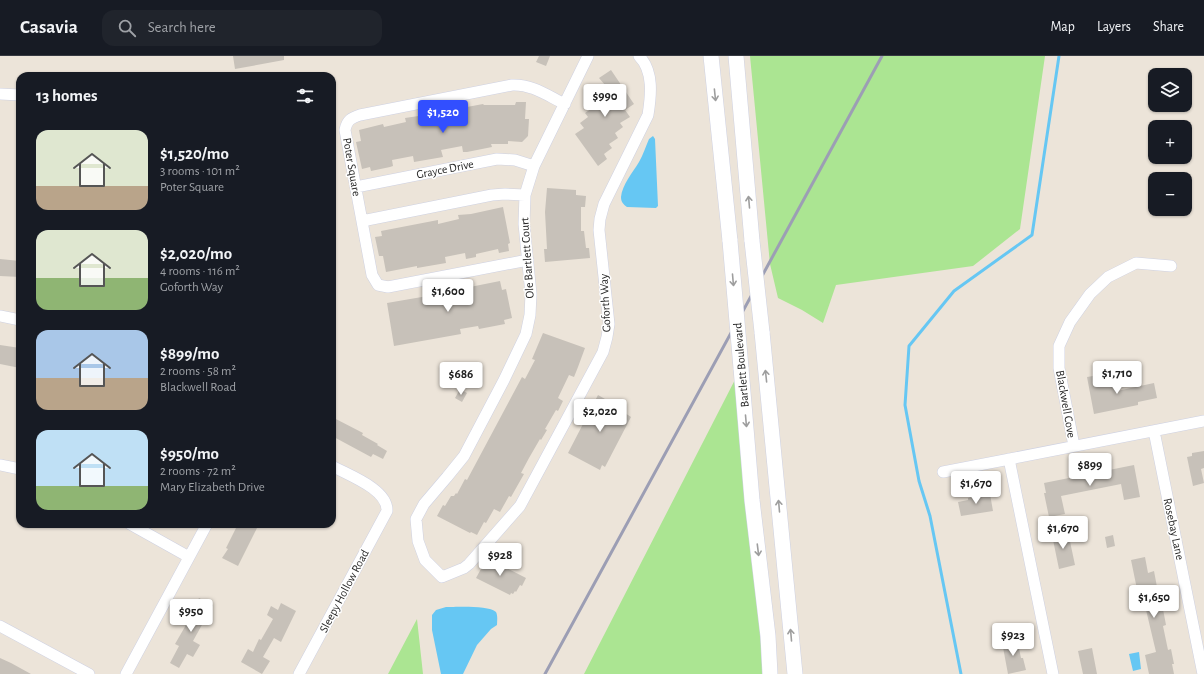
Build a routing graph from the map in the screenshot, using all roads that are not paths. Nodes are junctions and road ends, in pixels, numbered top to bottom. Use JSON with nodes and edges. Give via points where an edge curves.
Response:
{"nodes":[{"id":1,"x":588,"y":56,"type":"edge"},
{"id":2,"x":639,"y":56,"type":"edge"},
{"id":3,"x":711,"y":56,"type":"edge"},
{"id":4,"x":736,"y":56,"type":"edge"},
{"id":5,"x":0,"y":94,"type":"edge"},
{"id":6,"x":16,"y":95,"type":"edge"},
{"id":7,"x":565,"y":104,"type":"junction"},
{"id":8,"x":534,"y":166,"type":"junction"},
{"id":9,"x":356,"y":187,"type":"junction"},
{"id":10,"x":525,"y":195,"type":"junction"},
{"id":11,"x":362,"y":221,"type":"junction"},
{"id":12,"x":528,"y":260,"type":"junction"},
{"id":13,"x":1171,"y":266,"type":"dead end"},
{"id":14,"x":0,"y":316,"type":"edge"},
{"id":15,"x":16,"y":319,"type":"edge"},
{"id":16,"x":1204,"y":421,"type":"edge"},
{"id":17,"x":1154,"y":430,"type":"junction"},
{"id":18,"x":1074,"y":446,"type":"junction"},
{"id":19,"x":1009,"y":459,"type":"junction"},
{"id":20,"x":0,"y":465,"type":"edge"},
{"id":21,"x":16,"y":468,"type":"edge"},
{"id":22,"x":336,"y":468,"type":"edge"},
{"id":23,"x":943,"y":472,"type":"dead end"},
{"id":24,"x":137,"y":528,"type":"edge"},
{"id":25,"x":205,"y":528,"type":"edge"},
{"id":26,"x":189,"y":557,"type":"junction"},
{"id":27,"x":442,"y":577,"type":"joint"},
{"id":28,"x":0,"y":626,"type":"edge"},
{"id":29,"x":88,"y":674,"type":"edge"},
{"id":30,"x":126,"y":674,"type":"edge"},
{"id":31,"x":299,"y":674,"type":"edge"},
{"id":32,"x":770,"y":674,"type":"edge"},
{"id":33,"x":795,"y":674,"type":"edge"},
{"id":34,"x":1053,"y":674,"type":"edge"},
{"id":35,"x":1203,"y":674,"type":"edge"}],
"edges":[{"from":1,"to":7,"type":"street","name":"Ole Bartlett Court"},
{"from":2,"to":27,"type":"street","name":"Goforth Way","via":[[647,66],[649,77],[648,115],[606,200],[600,219],[609,324],[603,352],[520,506],[469,564]]},
{"from":3,"to":32,"type":"main road","name":"Bartlett Boulevard","one_way":true,"bridge":true},
{"from":33,"to":4,"type":"main road","name":"Bartlett Boulevard","one_way":true,"bridge":true},
{"from":5,"to":6,"type":"street"},
{"from":7,"to":8,"type":"street","name":"Ole Bartlett Court"},
{"from":7,"to":9,"type":"street","name":"Poter Square","via":[[532,88],[512,85],[352,117],[345,130]]},
{"from":8,"to":9,"type":"street","name":"Grayce Drive","via":[[515,160],[497,159]]},
{"from":8,"to":10,"type":"street","name":"Ole Bartlett Court"},
{"from":9,"to":11,"type":"street","name":"Poter Square"},
{"from":10,"to":11,"type":"street","via":[[492,195]]},
{"from":10,"to":12,"type":"street","name":"Ole Bartlett Court","via":[[524,224]]},
{"from":11,"to":12,"type":"street","name":"Poter Square","via":[[372,275],[374,281],[381,286],[388,287]]},
{"from":12,"to":27,"type":"street","name":"Ole Bartlett Court","via":[[531,306],[523,342],[464,456],[424,504],[416,519],[418,541],[425,560]]},
{"from":13,"to":18,"type":"street","name":"Blackwell Cove","via":[[1136,263],[1108,277],[1087,298],[1067,327],[1059,346],[1059,368]]},
{"from":14,"to":15,"type":"street"},
{"from":16,"to":17,"type":"street"},
{"from":17,"to":18,"type":"street"},
{"from":17,"to":35,"type":"street","name":"Rosebay Lane"},
{"from":18,"to":19,"type":"street"},
{"from":19,"to":23,"type":"street"},
{"from":19,"to":34,"type":"street"},
{"from":20,"to":21,"type":"street"},
{"from":22,"to":31,"type":"street","name":"Sleepy Hollow Road","via":[[372,488],[387,507],[385,516]]},
{"from":24,"to":26,"type":"street"},
{"from":25,"to":26,"type":"street"},
{"from":26,"to":30,"type":"street"},
{"from":28,"to":29,"type":"street"}]}
